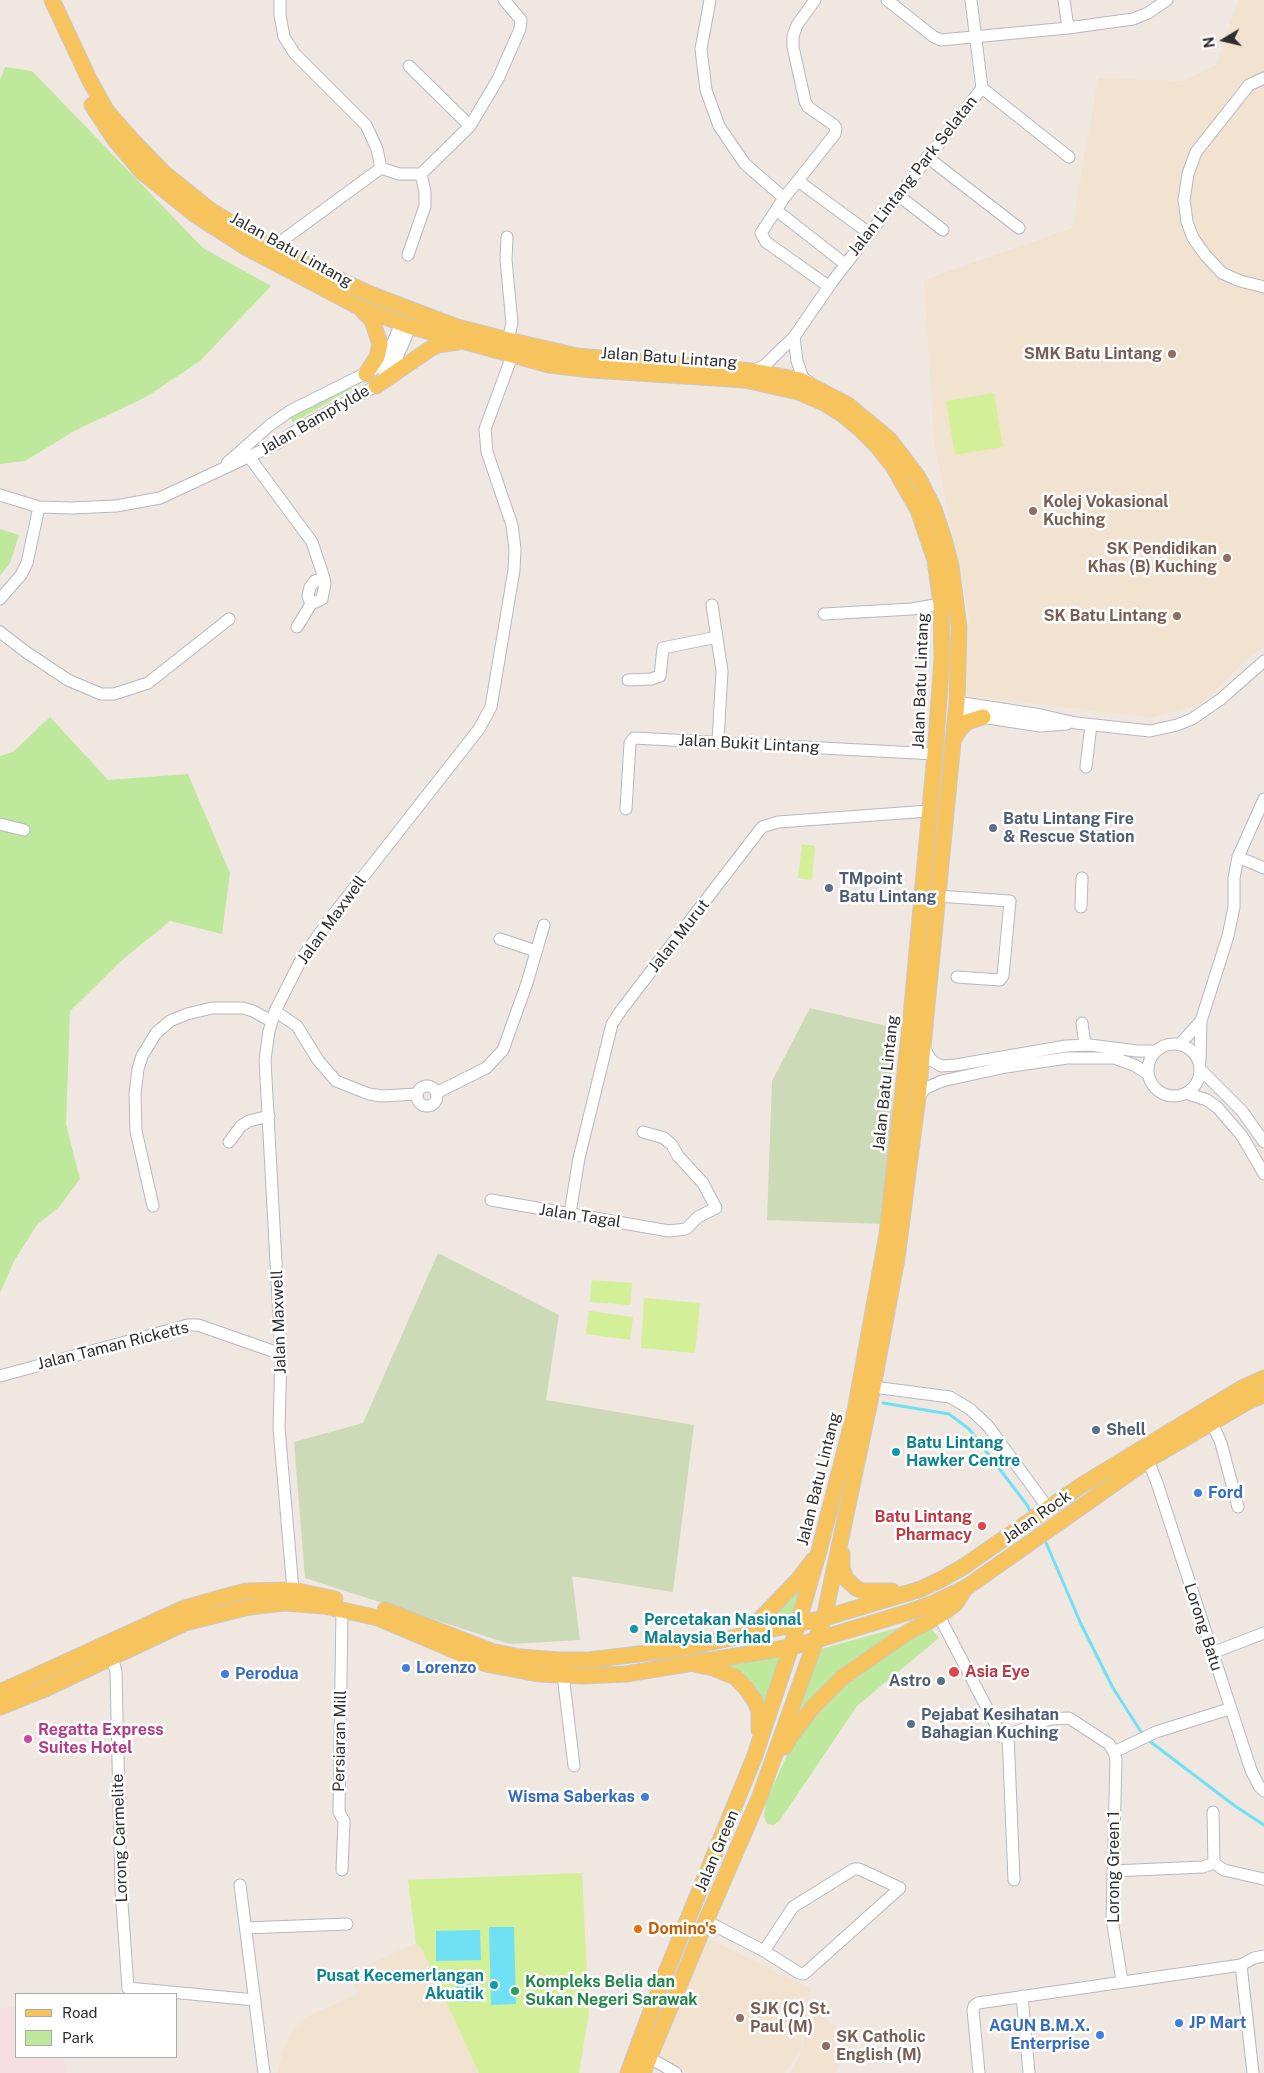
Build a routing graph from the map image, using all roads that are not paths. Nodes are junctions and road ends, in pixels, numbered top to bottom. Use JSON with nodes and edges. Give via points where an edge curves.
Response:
{"nodes":[{"id":1,"x":41,"y":0,"type":"edge"},
{"id":2,"x":52,"y":0,"type":"edge"},
{"id":3,"x":280,"y":0,"type":"edge"},
{"id":4,"x":504,"y":0,"type":"edge"},
{"id":5,"x":710,"y":0,"type":"edge"},
{"id":6,"x":815,"y":0,"type":"edge"},
{"id":7,"x":887,"y":0,"type":"edge"},
{"id":8,"x":971,"y":0,"type":"edge"},
{"id":9,"x":1064,"y":0,"type":"edge"},
{"id":10,"x":1167,"y":0,"type":"edge"},
{"id":11,"x":1068,"y":28,"type":"junction"},
{"id":12,"x":976,"y":36,"type":"junction"},
{"id":13,"x":409,"y":66,"type":"dead end"},
{"id":14,"x":1264,"y":78,"type":"edge"},
{"id":15,"x":982,"y":88,"type":"junction"},
{"id":16,"x":470,"y":126,"type":"junction"},
{"id":17,"x":927,"y":157,"type":"junction"},
{"id":18,"x":1069,"y":157,"type":"dead end"},
{"id":19,"x":381,"y":168,"type":"junction"},
{"id":20,"x":421,"y":174,"type":"junction"},
{"id":21,"x":798,"y":181,"type":"junction"},
{"id":22,"x":898,"y":196,"type":"junction"},
{"id":23,"x":784,"y":198,"type":"junction"},
{"id":24,"x":776,"y":210,"type":"junction"},
{"id":25,"x":1018,"y":228,"type":"dead end"},
{"id":26,"x":943,"y":230,"type":"dead end"},
{"id":27,"x":869,"y":233,"type":"junction"},
{"id":28,"x":507,"y":237,"type":"dead end"},
{"id":29,"x":272,"y":248,"type":"junction"},
{"id":30,"x":408,"y":255,"type":"dead end"},
{"id":31,"x":845,"y":264,"type":"junction"},
{"id":32,"x":828,"y":286,"type":"junction"},
{"id":33,"x":1264,"y":287,"type":"edge"},
{"id":34,"x":370,"y":294,"type":"junction"},
{"id":35,"x":359,"y":307,"type":"junction"},
{"id":36,"x":406,"y":322,"type":"junction"},
{"id":37,"x":457,"y":327,"type":"junction"},
{"id":38,"x":794,"y":337,"type":"junction"},
{"id":39,"x":508,"y":340,"type":"junction"},
{"id":40,"x":465,"y":341,"type":"junction"},
{"id":41,"x":512,"y":356,"type":"junction"},
{"id":42,"x":753,"y":371,"type":"junction"},
{"id":43,"x":366,"y":374,"type":"junction"},
{"id":44,"x":376,"y":386,"type":"junction"},
{"id":45,"x":817,"y":388,"type":"junction"},
{"id":46,"x":290,"y":411,"type":"junction"},
{"id":47,"x":300,"y":428,"type":"junction"},
{"id":48,"x":250,"y":458,"type":"junction"},
{"id":49,"x":218,"y":471,"type":"junction"},
{"id":50,"x":0,"y":496,"type":"edge"},
{"id":51,"x":39,"y":507,"type":"junction"},
{"id":52,"x":0,"y":599,"type":"edge"},
{"id":53,"x":941,"y":604,"type":"junction"},
{"id":54,"x":712,"y":606,"type":"dead end"},
{"id":55,"x":824,"y":614,"type":"dead end"},
{"id":56,"x":229,"y":619,"type":"dead end"},
{"id":57,"x":297,"y":627,"type":"dead end"},
{"id":58,"x":0,"y":632,"type":"edge"},
{"id":59,"x":717,"y":637,"type":"junction"},
{"id":60,"x":942,"y":659,"type":"junction"},
{"id":61,"x":1264,"y":661,"type":"edge"},
{"id":62,"x":628,"y":680,"type":"dead end"},
{"id":63,"x":953,"y":707,"type":"junction"},
{"id":64,"x":983,"y":717,"type":"junction"},
{"id":65,"x":1040,"y":720,"type":"junction"},
{"id":66,"x":1091,"y":724,"type":"junction"},
{"id":67,"x":936,"y":739,"type":"junction"},
{"id":68,"x":718,"y":742,"type":"junction"},
{"id":69,"x":953,"y":742,"type":"junction"},
{"id":70,"x":935,"y":754,"type":"junction"},
{"id":71,"x":1086,"y":767,"type":"dead end"},
{"id":72,"x":1264,"y":799,"type":"edge"},
{"id":73,"x":626,"y":809,"type":"dead end"},
{"id":74,"x":929,"y":811,"type":"junction"},
{"id":75,"x":0,"y":824,"type":"edge"},
{"id":76,"x":24,"y":830,"type":"dead end"},
{"id":77,"x":1238,"y":857,"type":"junction"},
{"id":78,"x":1264,"y":868,"type":"edge"},
{"id":79,"x":1082,"y":878,"type":"dead end"},
{"id":80,"x":937,"y":896,"type":"junction"},
{"id":81,"x":1081,"y":907,"type":"dead end"},
{"id":82,"x":544,"y":925,"type":"dead end"},
{"id":83,"x":500,"y":939,"type":"dead end"},
{"id":84,"x":536,"y":951,"type":"junction"},
{"id":85,"x":957,"y":977,"type":"dead end"},
{"id":86,"x":273,"y":1016,"type":"junction"},
{"id":87,"x":1201,"y":1021,"type":"junction"},
{"id":88,"x":1082,"y":1023,"type":"dead end"},
{"id":89,"x":923,"y":1044,"type":"junction"},
{"id":90,"x":1180,"y":1044,"type":"junction"},
{"id":91,"x":1085,"y":1045,"type":"junction"},
{"id":92,"x":1156,"y":1051,"type":"junction"},
{"id":93,"x":1200,"y":1065,"type":"junction"},
{"id":94,"x":1148,"y":1074,"type":"junction"},
{"id":95,"x":1186,"y":1094,"type":"junction"},
{"id":96,"x":918,"y":1098,"type":"junction"},
{"id":97,"x":269,"y":1116,"type":"junction"},
{"id":98,"x":643,"y":1132,"type":"dead end"},
{"id":99,"x":229,"y":1142,"type":"dead end"},
{"id":100,"x":1264,"y":1142,"type":"edge"},
{"id":101,"x":1264,"y":1174,"type":"edge"},
{"id":102,"x":491,"y":1200,"type":"dead end"},
{"id":103,"x":152,"y":1206,"type":"dead end"},
{"id":104,"x":570,"y":1213,"type":"junction"},
{"id":105,"x":281,"y":1354,"type":"junction"},
{"id":106,"x":0,"y":1376,"type":"edge"},
{"id":107,"x":1264,"y":1378,"type":"edge"},
{"id":108,"x":873,"y":1387,"type":"junction"},
{"id":109,"x":1264,"y":1394,"type":"edge"},
{"id":110,"x":1212,"y":1422,"type":"junction"},
{"id":111,"x":1148,"y":1460,"type":"junction"},
{"id":112,"x":1238,"y":1507,"type":"dead end"},
{"id":113,"x":1045,"y":1510,"type":"junction"},
{"id":114,"x":842,"y":1532,"type":"junction"},
{"id":115,"x":819,"y":1551,"type":"junction"},
{"id":116,"x":967,"y":1587,"type":"junction"},
{"id":117,"x":921,"y":1589,"type":"junction"},
{"id":118,"x":293,"y":1590,"type":"junction"},
{"id":119,"x":342,"y":1610,"type":"junction"},
{"id":120,"x":939,"y":1616,"type":"junction"},
{"id":121,"x":824,"y":1618,"type":"junction"},
{"id":122,"x":798,"y":1623,"type":"junction"},
{"id":123,"x":1264,"y":1633,"type":"edge"},
{"id":124,"x":745,"y":1635,"type":"junction"},
{"id":125,"x":816,"y":1640,"type":"junction"},
{"id":126,"x":791,"y":1647,"type":"junction"},
{"id":127,"x":1212,"y":1653,"type":"junction"},
{"id":128,"x":112,"y":1657,"type":"junction"},
{"id":129,"x":687,"y":1663,"type":"junction"},
{"id":130,"x":563,"y":1676,"type":"junction"},
{"id":131,"x":0,"y":1692,"type":"edge"},
{"id":132,"x":0,"y":1707,"type":"edge"},
{"id":133,"x":1229,"y":1709,"type":"junction"},
{"id":134,"x":1008,"y":1734,"type":"junction"},
{"id":135,"x":1114,"y":1752,"type":"junction"},
{"id":136,"x":754,"y":1758,"type":"junction"},
{"id":137,"x":574,"y":1766,"type":"dead end"},
{"id":138,"x":1264,"y":1791,"type":"edge"},
{"id":139,"x":760,"y":1796,"type":"junction"},
{"id":140,"x":1213,"y":1812,"type":"dead end"},
{"id":141,"x":1214,"y":1863,"type":"junction"},
{"id":142,"x":342,"y":1870,"type":"dead end"},
{"id":143,"x":1113,"y":1871,"type":"junction"},
{"id":144,"x":1263,"y":1879,"type":"dead end"},
{"id":145,"x":1014,"y":1880,"type":"dead end"},
{"id":146,"x":240,"y":1885,"type":"dead end"},
{"id":147,"x":706,"y":1921,"type":"junction"},
{"id":148,"x":346,"y":1924,"type":"dead end"},
{"id":149,"x":246,"y":1928,"type":"junction"},
{"id":150,"x":764,"y":1951,"type":"junction"},
{"id":151,"x":1264,"y":1956,"type":"edge"},
{"id":152,"x":1242,"y":1965,"type":"junction"},
{"id":153,"x":1122,"y":1982,"type":"junction"},
{"id":154,"x":1022,"y":1996,"type":"junction"},
{"id":155,"x":254,"y":2000,"type":"junction"},
{"id":156,"x":648,"y":2057,"type":"junction"},
{"id":157,"x":264,"y":2073,"type":"edge"},
{"id":158,"x":628,"y":2073,"type":"edge"},
{"id":159,"x":643,"y":2073,"type":"edge"},
{"id":160,"x":676,"y":2073,"type":"edge"},
{"id":161,"x":979,"y":2073,"type":"edge"},
{"id":162,"x":1029,"y":2073,"type":"edge"},
{"id":163,"x":1253,"y":2073,"type":"edge"}],
"edges":[{"from":1,"to":35,"type":"main road","name":"Jalan Batu Lintang","via":[[92,105],[142,172],[194,214],[247,248]]},
{"from":2,"to":29,"type":"main road","name":"Jalan Batu Lintang","via":[[88,79],[106,110],[132,140],[163,172],[210,210]]},
{"from":3,"to":19,"type":"street","via":[[284,37],[295,54],[366,125]]},
{"from":4,"to":16,"type":"street","via":[[521,20],[498,79]]},
{"from":5,"to":23,"type":"street","via":[[701,49],[706,90],[719,126],[745,164]]},
{"from":6,"to":21,"type":"street","via":[[797,25],[793,47],[804,101],[836,128],[835,134]]},
{"from":7,"to":12,"type":"street","via":[[934,38]]},
{"from":8,"to":12,"type":"street","name":"Jalan Lintang Park Selatan"},
{"from":9,"to":11,"type":"street"},
{"from":10,"to":11,"type":"street","via":[[1133,19]]},
{"from":11,"to":12,"type":"street"},
{"from":12,"to":15,"type":"street","name":"Jalan Lintang Park Selatan"},
{"from":13,"to":16,"type":"street"},
{"from":14,"to":33,"type":"street","via":[[1249,85],[1196,152],[1184,200],[1193,238],[1206,256],[1222,273]]},
{"from":15,"to":17,"type":"street","name":"Jalan Lintang Park Selatan"},
{"from":15,"to":18,"type":"street"},
{"from":16,"to":20,"type":"street"},
{"from":17,"to":22,"type":"street","name":"Jalan Lintang Park Selatan"},
{"from":17,"to":25,"type":"street"},
{"from":19,"to":20,"type":"street","via":[[399,174]]},
{"from":19,"to":29,"type":"street"},
{"from":20,"to":30,"type":"street","via":[[424,206]]},
{"from":21,"to":23,"type":"street"},
{"from":21,"to":27,"type":"street"},
{"from":22,"to":26,"type":"street"},
{"from":22,"to":27,"type":"street","name":"Jalan Lintang Park Selatan"},
{"from":23,"to":24,"type":"street"},
{"from":24,"to":31,"type":"street"},
{"from":24,"to":32,"type":"street","via":[[761,233],[763,239]]},
{"from":27,"to":31,"type":"street","name":"Jalan Lintang Park Selatan"},
{"from":28,"to":39,"type":"street","via":[[512,323]]},
{"from":29,"to":34,"type":"main road","name":"Jalan Batu Lintang"},
{"from":31,"to":32,"type":"street","name":"Jalan Lintang Park Selatan"},
{"from":32,"to":38,"type":"street","name":"Jalan Lintang Park Selatan"},
{"from":34,"to":36,"type":"main road","via":[[402,309]]},
{"from":34,"to":37,"type":"main road","name":"Jalan Batu Lintang"},
{"from":35,"to":36,"type":"main road","name":"Jalan Batu Lintang"},
{"from":35,"to":43,"type":"main road","via":[[372,320],[380,344],[377,357]]},
{"from":36,"to":37,"type":"main road","via":[[419,317]]},
{"from":36,"to":40,"type":"main road","name":"Jalan Batu Lintang"},
{"from":36,"to":43,"type":"street","name":"Jalan Bampfylde","via":[[387,357]]},
{"from":36,"to":44,"type":"street","name":"Jalan Bampfylde","via":[[406,337],[394,364]]},
{"from":37,"to":39,"type":"main road","name":"Jalan Batu Lintang"},
{"from":38,"to":42,"type":"street","name":"Jalan Lintang Park Selatan","via":[[766,365]]},
{"from":38,"to":45,"type":"street","via":[[803,378]]},
{"from":39,"to":42,"type":"main road","name":"Jalan Batu Lintang","via":[[577,356]]},
{"from":40,"to":41,"type":"main road","name":"Jalan Batu Lintang"},
{"from":40,"to":44,"type":"main road","via":[[430,349]]},
{"from":41,"to":53,"type":"main road","name":"Jalan Batu Lintang","via":[[584,369],[746,380],[798,392],[824,403],[842,414],[877,446],[906,488],[930,542]]},
{"from":41,"to":86,"type":"street","name":"Jalan Maxwell","via":[[485,429],[487,452],[512,524],[515,549],[490,707],[479,729],[302,958]]},
{"from":42,"to":45,"type":"main road","name":"Jalan Batu Lintang","via":[[800,380]]},
{"from":43,"to":46,"type":"street","name":"Jalan Bampfylde"},
{"from":44,"to":47,"type":"street","name":"Jalan Bampfylde"},
{"from":45,"to":63,"type":"main road","name":"Jalan Batu Lintang","via":[[848,405],[889,439],[918,477],[934,509],[947,548],[959,627]]},
{"from":46,"to":47,"type":"street","via":[[286,418],[288,423]]},
{"from":46,"to":49,"type":"street","name":"Jalan Bampfylde"},
{"from":47,"to":48,"type":"street","name":"Jalan Bampfylde"},
{"from":48,"to":49,"type":"street","name":"Jalan Bampfylde"},
{"from":48,"to":57,"type":"street","via":[[312,542],[324,578],[322,599],[311,604]]},
{"from":49,"to":51,"type":"street","name":"Jalan Bampfylde","via":[[160,498],[116,506]]},
{"from":50,"to":51,"type":"street","name":"Jalan Bampfylde"},
{"from":51,"to":52,"type":"street","via":[[27,562],[21,575]]},
{"from":53,"to":55,"type":"street","via":[[912,609]]},
{"from":53,"to":60,"type":"main road","name":"Jalan Batu Lintang"},
{"from":54,"to":59,"type":"street"},
{"from":56,"to":58,"type":"street","via":[[148,683],[101,694],[68,680]]},
{"from":59,"to":62,"type":"street","via":[[663,648],[660,676]]},
{"from":59,"to":68,"type":"street","via":[[722,671]]},
{"from":60,"to":63,"type":"main road"},
{"from":60,"to":67,"type":"main road","name":"Jalan Batu Lintang"},
{"from":61,"to":66,"type":"street","via":[[1221,699],[1177,725],[1150,730]]},
{"from":63,"to":64,"type":"street"},
{"from":63,"to":65,"type":"street"},
{"from":63,"to":67,"type":"main road"},
{"from":63,"to":69,"type":"main road","name":"Jalan Batu Lintang"},
{"from":64,"to":65,"type":"street"},
{"from":64,"to":69,"type":"main road","via":[[967,722]]},
{"from":65,"to":66,"type":"street"},
{"from":66,"to":71,"type":"street"},
{"from":67,"to":70,"type":"main road","name":"Jalan Batu Lintang"},
{"from":68,"to":70,"type":"street","name":"Jalan Bukit Lintang"},
{"from":68,"to":73,"type":"street","name":"Jalan Bukit Lintang","via":[[634,738],[630,743]]},
{"from":69,"to":80,"type":"main road","name":"Jalan Batu Lintang"},
{"from":70,"to":74,"type":"main road","name":"Jalan Batu Lintang"},
{"from":72,"to":77,"type":"street"},
{"from":74,"to":104,"type":"street","name":"Jalan Murut","via":[[778,822],[762,827],[612,1024],[579,1158]]},
{"from":74,"to":115,"type":"main road","name":"Jalan Batu Lintang","via":[[887,1234],[855,1412]]},
{"from":75,"to":76,"type":"street"},
{"from":77,"to":78,"type":"street"},
{"from":77,"to":87,"type":"street","via":[[1228,936]]},
{"from":79,"to":81,"type":"street"},
{"from":80,"to":85,"type":"street","via":[[1010,900],[1000,980]]},
{"from":80,"to":89,"type":"main road","name":"Jalan Batu Lintang"},
{"from":82,"to":84,"type":"street"},
{"from":83,"to":84,"type":"street"},
{"from":84,"to":86,"type":"street","via":[[503,1050],[486,1068],[436,1093],[432,1087],[425,1086],[418,1094],[382,1096],[336,1081],[318,1060],[297,1026]]},
{"from":86,"to":97,"type":"street","name":"Jalan Maxwell","via":[[265,1060]]},
{"from":86,"to":103,"type":"street","via":[[243,1008],[212,1008],[170,1021],[156,1033],[142,1056],[136,1094],[136,1131]]},
{"from":87,"to":90,"type":"street"},
{"from":87,"to":93,"type":"street"},
{"from":88,"to":91,"type":"street"},
{"from":89,"to":91,"type":"street","via":[[931,1060],[941,1066]]},
{"from":89,"to":96,"type":"main road","name":"Jalan Batu Lintang"},
{"from":90,"to":92,"type":"street","via":[[1163,1046]]},
{"from":90,"to":93,"type":"street","via":[[1195,1053]]},
{"from":91,"to":92,"type":"street"},
{"from":92,"to":94,"type":"street","via":[[1149,1061]]},
{"from":93,"to":95,"type":"street","via":[[1198,1082]]},
{"from":93,"to":100,"type":"street","via":[[1242,1111]]},
{"from":94,"to":95,"type":"street","via":[[1151,1083],[1165,1095]]},
{"from":94,"to":96,"type":"street","via":[[1114,1058],[1067,1058],[942,1081],[926,1088]]},
{"from":95,"to":101,"type":"street","via":[[1207,1100],[1218,1108],[1242,1136]]},
{"from":96,"to":108,"type":"main road","name":"Jalan Batu Lintang","via":[[897,1258]]},
{"from":97,"to":99,"type":"street","via":[[241,1126]]},
{"from":97,"to":105,"type":"street","name":"Jalan Maxwell"},
{"from":98,"to":104,"type":"street","name":"Jalan Tagal","via":[[672,1144],[678,1156],[704,1183],[716,1208],[698,1216],[686,1229],[668,1231]]},
{"from":102,"to":104,"type":"street","name":"Jalan Tagal"},
{"from":105,"to":106,"type":"street","name":"Jalan Taman Ricketts","via":[[198,1325],[188,1325]]},
{"from":105,"to":118,"type":"street","name":"Jalan Maxwell","via":[[279,1428]]},
{"from":107,"to":113,"type":"main road","name":"Jalan Rock","via":[[1242,1388]]},
{"from":108,"to":113,"type":"street","via":[[950,1397],[970,1409],[988,1426]]},
{"from":108,"to":114,"type":"main road","name":"Jalan Batu Lintang"},
{"from":109,"to":110,"type":"main road","name":"Jalan Rock"},
{"from":110,"to":111,"type":"main road","name":"Jalan Rock"},
{"from":110,"to":112,"type":"street"},
{"from":111,"to":116,"type":"main road","name":"Jalan Rock"},
{"from":111,"to":127,"type":"street","name":"Lorong Batu"},
{"from":113,"to":117,"type":"main road","name":"Jalan Rock","via":[[963,1567]]},
{"from":114,"to":117,"type":"main road","via":[[842,1568],[856,1588],[881,1592]]},
{"from":114,"to":121,"type":"main road","name":"Jalan Batu Lintang"},
{"from":115,"to":122,"type":"main road","name":"Jalan Batu Lintang"},
{"from":115,"to":124,"type":"main road","via":[[798,1580]]},
{"from":116,"to":120,"type":"main road","via":[[956,1603]]},
{"from":116,"to":125,"type":"main road","name":"Jalan Rock","via":[[909,1612]]},
{"from":117,"to":121,"type":"main road","name":"Jalan Rock"},
{"from":118,"to":124,"type":"main road","name":"Jalan Rock","via":[[380,1608],[491,1651],[520,1657],[559,1660],[615,1657],[680,1649]]},
{"from":118,"to":131,"type":"main road","name":"Jalan Rock","via":[[246,1591],[182,1609]]},
{"from":119,"to":128,"type":"main road","name":"Jalan Rock","via":[[284,1603],[249,1607],[185,1623]]},
{"from":119,"to":130,"type":"main road","name":"Jalan Rock","via":[[378,1618],[486,1664],[520,1672]]},
{"from":119,"to":142,"type":"street","name":"Persiaran Mill","via":[[339,1812],[344,1821]]},
{"from":120,"to":134,"type":"street","via":[[1002,1737]]},
{"from":120,"to":139,"type":"main road","via":[[908,1632],[837,1683],[813,1707],[790,1737]]},
{"from":121,"to":122,"type":"main road","name":"Jalan Rock"},
{"from":121,"to":125,"type":"main road","name":"Jalan Batu Lintang"},
{"from":122,"to":124,"type":"main road","name":"Jalan Rock"},
{"from":122,"to":126,"type":"main road","name":"Jalan Batu Lintang"},
{"from":123,"to":127,"type":"street"},
{"from":125,"to":126,"type":"main road","name":"Jalan Rock"},
{"from":125,"to":139,"type":"main road","name":"Jalan Green"},
{"from":126,"to":129,"type":"main road","name":"Jalan Rock"},
{"from":126,"to":136,"type":"main road","name":"Jalan Green"},
{"from":127,"to":133,"type":"street","name":"Lorong Batu"},
{"from":128,"to":132,"type":"main road","name":"Jalan Rock"},
{"from":128,"to":155,"type":"street","name":"Lorong Carmelite","via":[[116,1672],[121,1889],[128,1988]]},
{"from":129,"to":130,"type":"main road","name":"Jalan Rock","via":[[626,1674]]},
{"from":129,"to":136,"type":"main road","via":[[736,1677],[755,1701],[760,1727]]},
{"from":130,"to":137,"type":"street"},
{"from":133,"to":135,"type":"street","via":[[1156,1732]]},
{"from":133,"to":138,"type":"street","name":"Lorong Batu","via":[[1251,1770]]},
{"from":134,"to":135,"type":"street","via":[[1050,1719],[1069,1718],[1110,1744]]},
{"from":134,"to":145,"type":"street"},
{"from":135,"to":143,"type":"street","name":"Lorong Green 1"},
{"from":136,"to":158,"type":"main road","name":"Jalan Green"},
{"from":139,"to":147,"type":"main road","name":"Jalan Green"},
{"from":140,"to":141,"type":"street"},
{"from":141,"to":143,"type":"street","via":[[1203,1867]]},
{"from":141,"to":144,"type":"street","via":[[1224,1870]]},
{"from":143,"to":153,"type":"street","name":"Lorong Green 1","via":[[1112,1920]]},
{"from":146,"to":149,"type":"street"},
{"from":147,"to":150,"type":"street"},
{"from":147,"to":156,"type":"main road","name":"Jalan Green"},
{"from":148,"to":149,"type":"street"},
{"from":149,"to":155,"type":"street"},
{"from":150,"to":150,"type":"street","via":[[804,1974],[900,1888],[859,1868],[854,1869],[793,1907]]},
{"from":151,"to":152,"type":"street"},
{"from":152,"to":153,"type":"street"},
{"from":152,"to":163,"type":"street"},
{"from":153,"to":154,"type":"street"},
{"from":154,"to":161,"type":"street","via":[[974,2006]]},
{"from":154,"to":162,"type":"street"},
{"from":155,"to":157,"type":"street"},
{"from":156,"to":159,"type":"main road","name":"Jalan Green"},
{"from":156,"to":160,"type":"street"}]}
